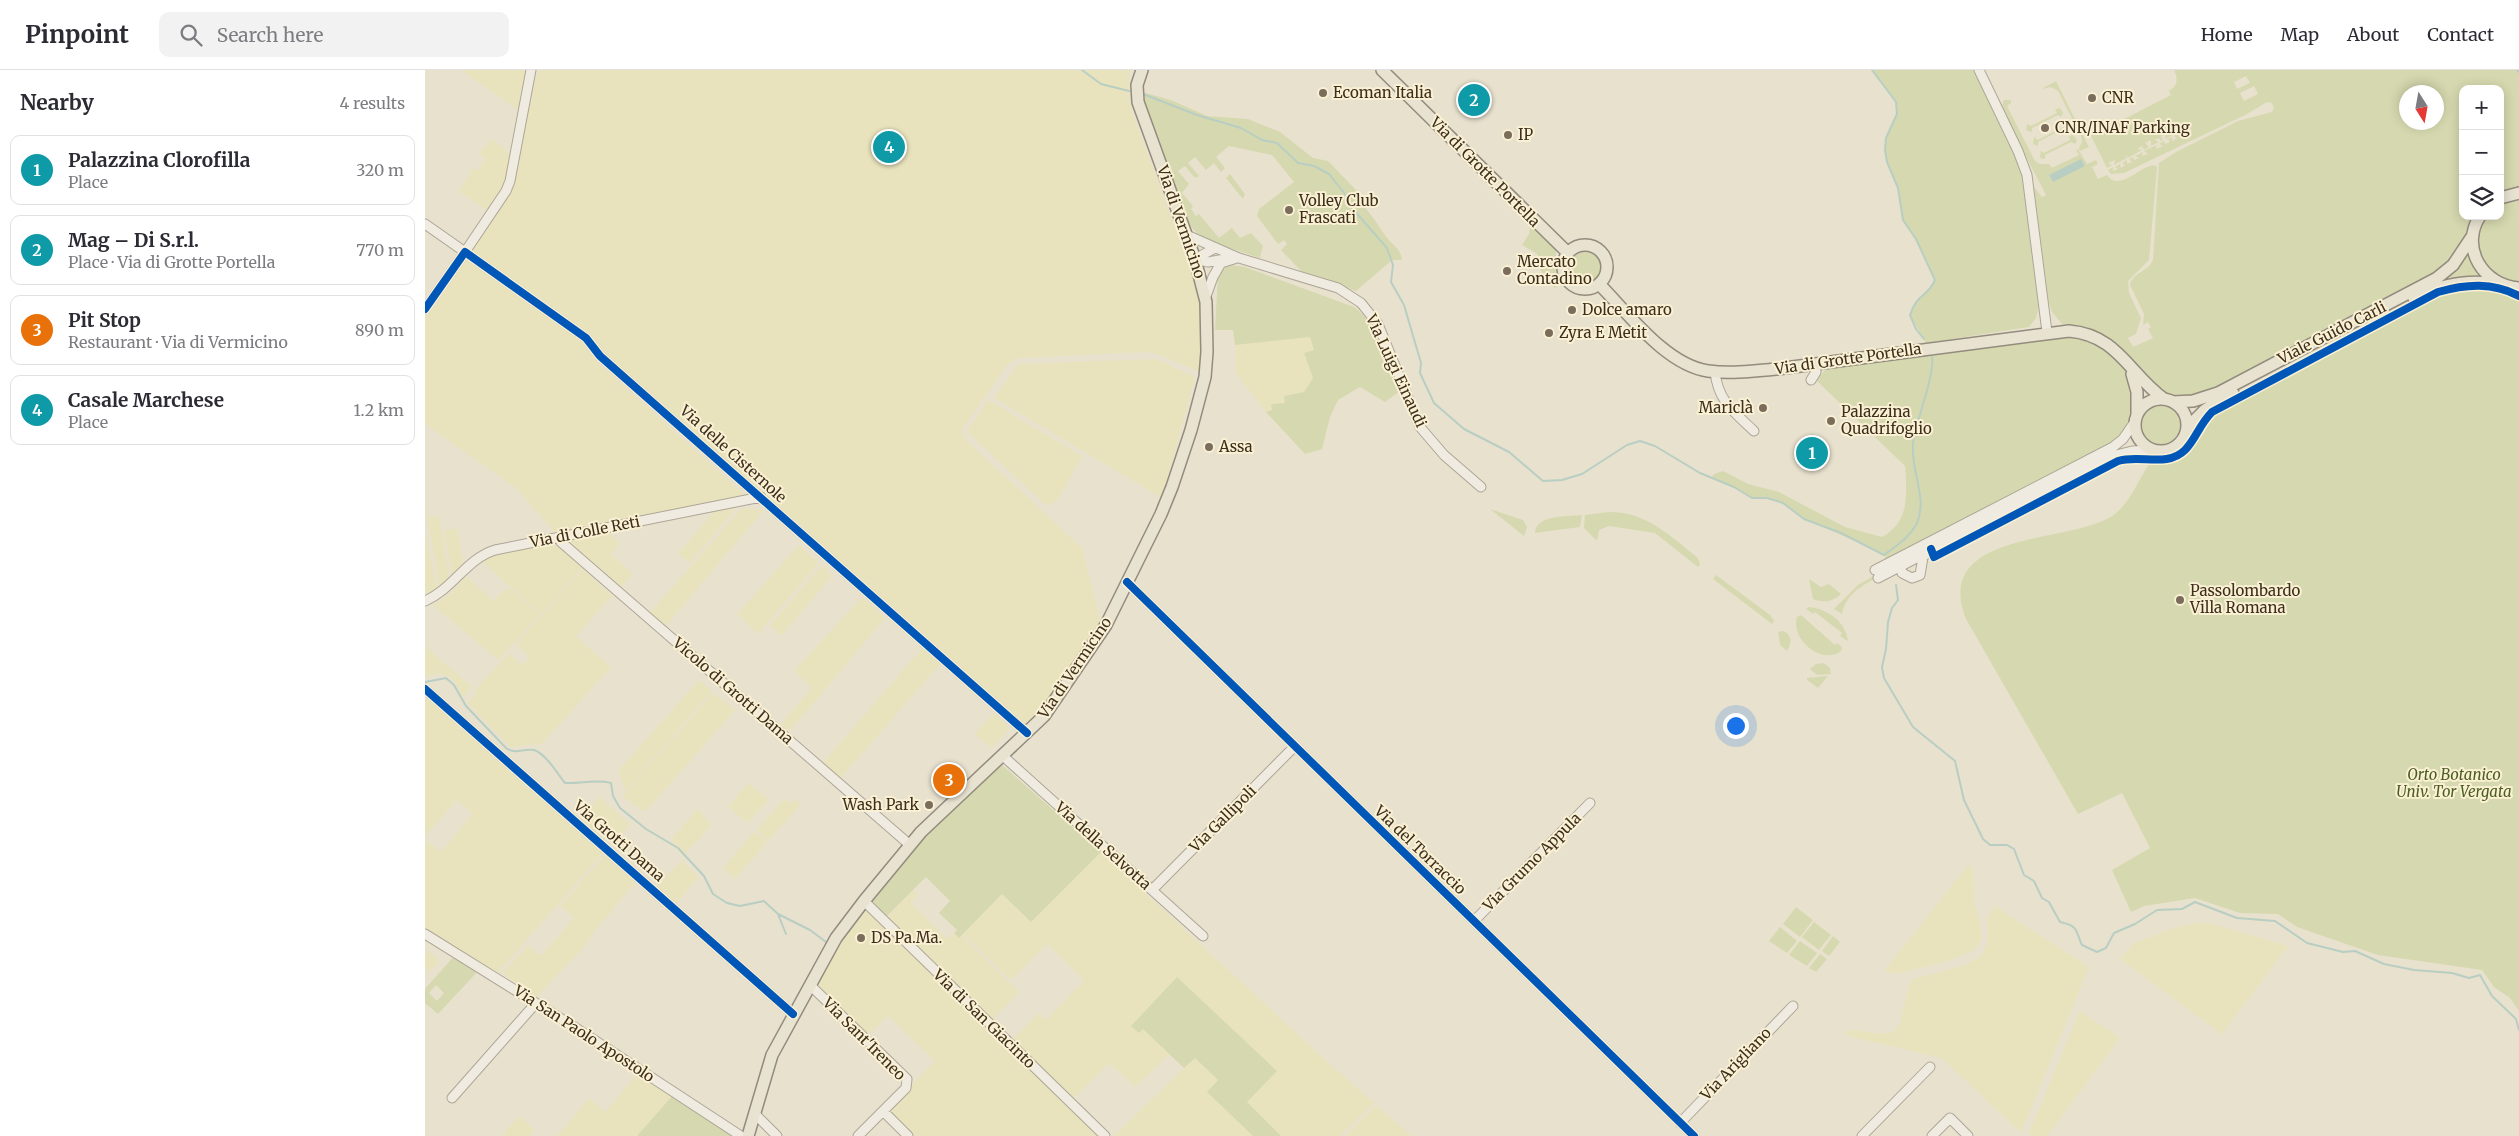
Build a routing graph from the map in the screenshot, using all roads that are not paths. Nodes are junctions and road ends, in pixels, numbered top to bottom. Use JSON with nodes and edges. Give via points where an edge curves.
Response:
{"nodes":[{"id":1,"x":531,"y":70,"type":"edge"},
{"id":2,"x":1142,"y":70,"type":"edge"},
{"id":3,"x":1382,"y":70,"type":"edge"},
{"id":4,"x":1979,"y":70,"type":"edge"},
{"id":5,"x":2519,"y":193,"type":"edge"},
{"id":6,"x":2504,"y":197,"type":"edge"},
{"id":7,"x":2479,"y":220,"type":"edge"},
{"id":8,"x":425,"y":224,"type":"edge"},
{"id":9,"x":1187,"y":235,"type":"junction"},
{"id":10,"x":2473,"y":235,"type":"junction"},
{"id":11,"x":1215,"y":248,"type":"junction"},
{"id":12,"x":465,"y":252,"type":"junction"},
{"id":13,"x":1568,"y":253,"type":"junction"},
{"id":14,"x":1239,"y":258,"type":"junction"},
{"id":15,"x":1195,"y":259,"type":"junction"},
{"id":16,"x":1228,"y":259,"type":"junction"},
{"id":17,"x":1599,"y":284,"type":"junction"},
{"id":18,"x":2497,"y":284,"type":"junction"},
{"id":19,"x":2517,"y":289,"type":"edge"},
{"id":20,"x":1205,"y":299,"type":"junction"},
{"id":21,"x":425,"y":309,"type":"edge"},
{"id":22,"x":2047,"y":332,"type":"junction"},
{"id":23,"x":2121,"y":355,"type":"junction"},
{"id":24,"x":1816,"y":364,"type":"junction"},
{"id":25,"x":1715,"y":372,"type":"junction"},
{"id":26,"x":1811,"y":380,"type":"dead end"},
{"id":27,"x":2168,"y":401,"type":"junction"},
{"id":28,"x":2136,"y":420,"type":"junction"},
{"id":29,"x":2187,"y":428,"type":"junction"},
{"id":30,"x":1754,"y":431,"type":"dead end"},
{"id":31,"x":2151,"y":450,"type":"junction"},
{"id":32,"x":1480,"y":489,"type":"dead end"},
{"id":33,"x":761,"y":497,"type":"junction"},
{"id":34,"x":559,"y":537,"type":"junction"},
{"id":35,"x":1931,"y":549,"type":"junction"},
{"id":36,"x":1908,"y":553,"type":"junction"},
{"id":37,"x":1900,"y":566,"type":"junction"},
{"id":38,"x":1127,"y":582,"type":"junction"},
{"id":39,"x":425,"y":601,"type":"edge"},
{"id":40,"x":425,"y":690,"type":"edge"},
{"id":41,"x":1027,"y":733,"type":"junction"},
{"id":42,"x":1294,"y":747,"type":"junction"},
{"id":43,"x":1003,"y":756,"type":"junction"},
{"id":44,"x":1590,"y":803,"type":"dead end"},
{"id":45,"x":910,"y":844,"type":"junction"},
{"id":46,"x":1153,"y":890,"type":"junction"},
{"id":47,"x":864,"y":901,"type":"junction"},
{"id":48,"x":1473,"y":921,"type":"junction"},
{"id":49,"x":425,"y":934,"type":"edge"},
{"id":50,"x":1203,"y":936,"type":"dead end"},
{"id":51,"x":810,"y":985,"type":"junction"},
{"id":52,"x":536,"y":1003,"type":"junction"},
{"id":53,"x":1793,"y":1006,"type":"dead end"},
{"id":54,"x":793,"y":1014,"type":"junction"},
{"id":55,"x":1930,"y":1067,"type":"dead end"},
{"id":56,"x":452,"y":1098,"type":"dead end"},
{"id":57,"x":883,"y":1111,"type":"junction"},
{"id":58,"x":755,"y":1114,"type":"junction"},
{"id":59,"x":1680,"y":1123,"type":"junction"},
{"id":60,"x":741,"y":1136,"type":"edge"},
{"id":61,"x":748,"y":1136,"type":"edge"},
{"id":62,"x":777,"y":1136,"type":"edge"},
{"id":63,"x":858,"y":1136,"type":"edge"},
{"id":64,"x":908,"y":1136,"type":"edge"},
{"id":65,"x":1105,"y":1136,"type":"edge"},
{"id":66,"x":1694,"y":1136,"type":"edge"},
{"id":67,"x":1862,"y":1136,"type":"edge"},
{"id":68,"x":1932,"y":1136,"type":"edge"},
{"id":69,"x":1968,"y":1136,"type":"edge"}],
"edges":[{"from":1,"to":12,"type":"street","via":[[510,181]]},
{"from":2,"to":9,"type":"main road","name":"Via di Vermicino","via":[[1136,88],[1138,102]]},
{"from":3,"to":13,"type":"main road","name":"Via di Grotte Portella"},
{"from":4,"to":22,"type":"street","via":[[2027,175]]},
{"from":5,"to":6,"type":"main road"},
{"from":7,"to":10,"type":"main road","name":"Viale Guido Carli"},
{"from":8,"to":12,"type":"street","name":"Via delle Cisternole"},
{"from":9,"to":11,"type":"street","name":"Via Luigi Einaudi"},
{"from":9,"to":15,"type":"main road","name":"Via di Vermicino"},
{"from":10,"to":18,"type":"main road","via":[[2477,261]]},
{"from":10,"to":27,"type":"main road","name":"Viale Guido Carli","via":[[2453,265],[2437,278],[2218,392],[2193,401]]},
{"from":11,"to":14,"type":"street","name":"Via Luigi Einaudi"},
{"from":11,"to":15,"type":"street"},
{"from":12,"to":21,"type":"street"},
{"from":12,"to":33,"type":"street","name":"Via delle Cisternole","via":[[586,338],[601,356]]},
{"from":13,"to":17,"type":"main road","via":[[1563,261],[1563,271],[1571,285],[1583,289]]},
{"from":13,"to":17,"type":"main road","via":[[1584,245],[1599,251],[1607,267]]},
{"from":14,"to":16,"type":"street","name":"Via Luigi Einaudi"},
{"from":14,"to":32,"type":"street","name":"Via Luigi Einaudi","via":[[1338,288],[1366,307],[1378,324],[1416,419],[1441,459]]},
{"from":15,"to":16,"type":"street","name":"Via Luigi Einaudi","via":[[1208,262]]},
{"from":15,"to":20,"type":"main road","name":"Via di Vermicino"},
{"from":16,"to":20,"type":"street","via":[[1217,268]]},
{"from":17,"to":25,"type":"main road","name":"Via di Grotte Portella","via":[[1673,357],[1694,368]]},
{"from":18,"to":19,"type":"main road","name":"Viale Guido Carli"},
{"from":18,"to":29,"type":"main road","name":"Viale Guido Carli","via":[[2464,282],[2420,295],[2223,398]]},
{"from":20,"to":38,"type":"main road","name":"Via di Vermicino","via":[[1207,361],[1195,417],[1165,506]]},
{"from":22,"to":23,"type":"main road","name":"Via di Grotte Portella","via":[[2069,331],[2090,335]]},
{"from":22,"to":24,"type":"main road","name":"Via di Grotte Portella"},
{"from":23,"to":27,"type":"main road","name":"Via di Grotte Portella","via":[[2145,384]]},
{"from":23,"to":28,"type":"main road","name":"Via di Grotte Portella","via":[[2137,387]]},
{"from":24,"to":25,"type":"main road","name":"Via di Grotte Portella"},
{"from":24,"to":26,"type":"street"},
{"from":25,"to":30,"type":"street","via":[[1720,396]]},
{"from":27,"to":28,"type":"main road","via":[[2157,400],[2143,406]]},
{"from":27,"to":29,"type":"main road","via":[[2184,412]]},
{"from":28,"to":31,"type":"main road","via":[[2140,441]]},
{"from":28,"to":36,"type":"street","via":[[2113,447]]},
{"from":29,"to":31,"type":"main road","via":[[2175,448],[2159,452]]},
{"from":31,"to":35,"type":"street","via":[[2131,450],[2112,456]]},
{"from":33,"to":34,"type":"street","name":"Via di Colle Reti"},
{"from":33,"to":41,"type":"street","name":"Via delle Cisternole"},
{"from":34,"to":39,"type":"street","name":"Via di Colle Reti","via":[[486,553],[472,562],[442,592]]},
{"from":34,"to":45,"type":"street","name":"Vicolo di Grotti Dama","via":[[597,574]]},
{"from":35,"to":37,"type":"street"},
{"from":35,"to":37,"type":"street","via":[[1923,557],[1918,576],[1906,576]]},
{"from":36,"to":37,"type":"street"},
{"from":36,"to":37,"type":"street","via":[[1877,574]]},
{"from":38,"to":41,"type":"main road","name":"Via di Vermicino","via":[[1099,636],[1044,716]]},
{"from":38,"to":42,"type":"street","name":"Via del Torraccio"},
{"from":40,"to":54,"type":"street","name":"Via Grotti Dama"},
{"from":41,"to":43,"type":"main road","name":"Via di Vermicino"},
{"from":42,"to":46,"type":"street","name":"Via Gallipoli"},
{"from":42,"to":48,"type":"street","name":"Via del Torraccio"},
{"from":43,"to":45,"type":"main road","name":"Via di Vermicino"},
{"from":43,"to":46,"type":"street","name":"Via della Selvotta"},
{"from":44,"to":48,"type":"street","name":"Via Grumo Appula"},
{"from":45,"to":47,"type":"main road","name":"Via di Vermicino"},
{"from":46,"to":50,"type":"street","name":"Via della Selvotta"},
{"from":47,"to":51,"type":"main road","name":"Via di Vermicino","via":[[836,938]]},
{"from":47,"to":65,"type":"street","name":"Via di San Giacinto"},
{"from":48,"to":59,"type":"street","name":"Via del Torraccio"},
{"from":49,"to":52,"type":"street","name":"Via San Paolo Apostolo"},
{"from":51,"to":54,"type":"main road","name":"Via di Vermicino"},
{"from":51,"to":57,"type":"street","name":"Via Sant'Ireneo","via":[[907,1079],[907,1086]]},
{"from":52,"to":56,"type":"street"},
{"from":52,"to":60,"type":"street","name":"Via San Paolo Apostolo"},
{"from":53,"to":59,"type":"street","name":"Via Arigliano"},
{"from":54,"to":58,"type":"main road","name":"Via di Vermicino","via":[[770,1060]]},
{"from":55,"to":67,"type":"street"},
{"from":57,"to":63,"type":"street","name":"Via Sant'Ireneo"},
{"from":57,"to":64,"type":"street"},
{"from":58,"to":61,"type":"main road","name":"Via di Vermicino"},
{"from":58,"to":62,"type":"street"},
{"from":59,"to":66,"type":"street","name":"Via del Torraccio"},
{"from":68,"to":69,"type":"street","via":[[1950,1118]]}]}
